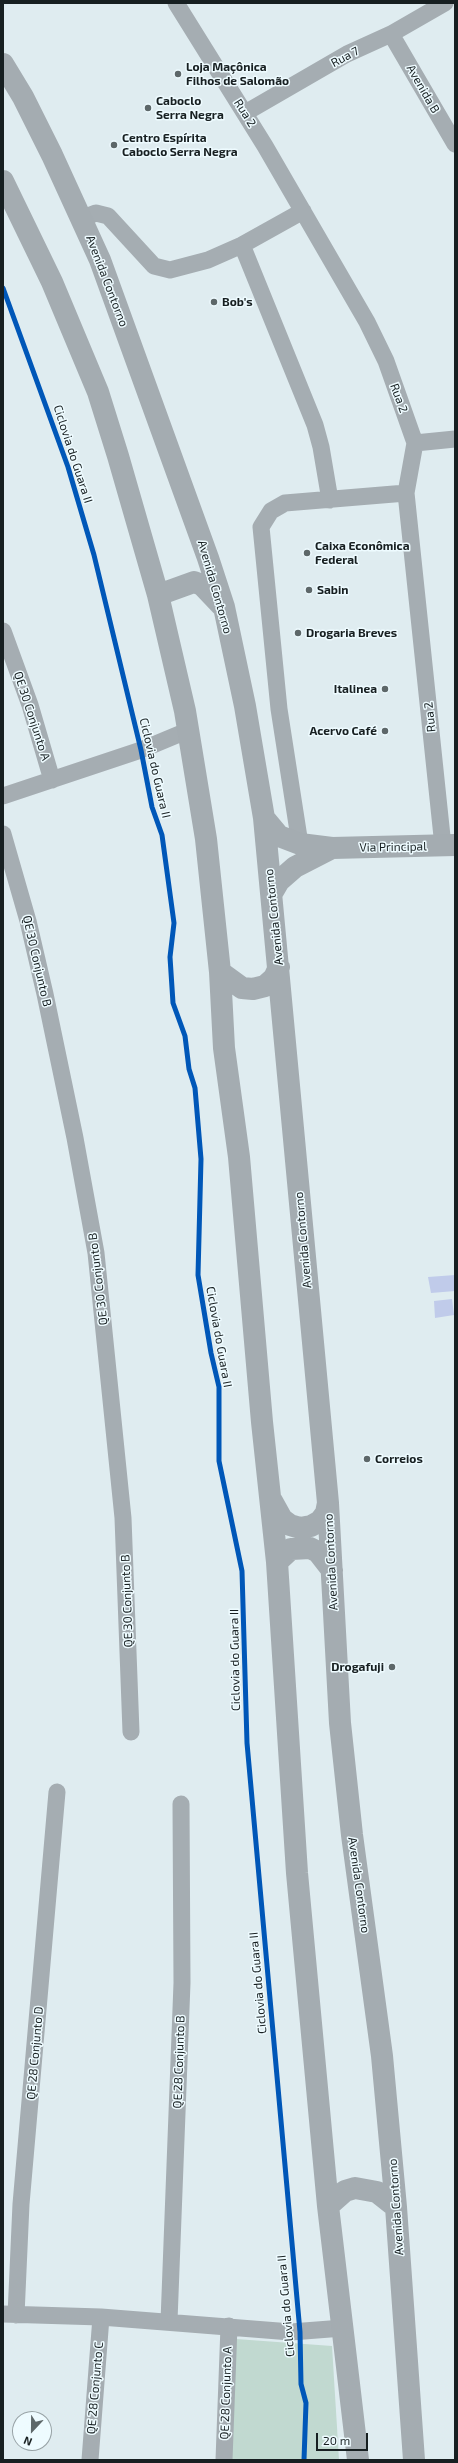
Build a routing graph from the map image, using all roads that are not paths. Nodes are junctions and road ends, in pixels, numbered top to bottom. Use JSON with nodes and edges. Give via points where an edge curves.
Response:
{"nodes":[{"id":1,"x":176,"y":3,"type":"edge"},
{"id":2,"x":445,"y":3,"type":"edge"},
{"id":3,"x":391,"y":34,"type":"junction"},
{"id":4,"x":3,"y":64,"type":"edge"},
{"id":5,"x":245,"y":113,"type":"junction"},
{"id":6,"x":455,"y":144,"type":"edge"},
{"id":7,"x":3,"y":181,"type":"edge"},
{"id":8,"x":303,"y":211,"type":"junction"},
{"id":9,"x":83,"y":218,"type":"junction"},
{"id":10,"x":242,"y":245,"type":"junction"},
{"id":11,"x":455,"y":439,"type":"edge"},
{"id":12,"x":416,"y":442,"type":"junction"},
{"id":13,"x":406,"y":493,"type":"junction"},
{"id":14,"x":330,"y":500,"type":"junction"},
{"id":15,"x":158,"y":595,"type":"junction"},
{"id":16,"x":224,"y":608,"type":"junction"},
{"id":17,"x":3,"y":630,"type":"edge"},
{"id":18,"x":189,"y":730,"type":"junction"},
{"id":19,"x":52,"y":780,"type":"junction"},
{"id":20,"x":3,"y":796,"type":"edge"},
{"id":21,"x":264,"y":818,"type":"junction"},
{"id":22,"x":3,"y":834,"type":"edge"},
{"id":23,"x":300,"y":844,"type":"junction"},
{"id":24,"x":449,"y":846,"type":"edge"},
{"id":25,"x":332,"y":848,"type":"junction"},
{"id":26,"x":272,"y":893,"type":"junction"},
{"id":27,"x":279,"y":967,"type":"junction"},
{"id":28,"x":220,"y":972,"type":"junction"},
{"id":29,"x":272,"y":1500,"type":"junction"},
{"id":30,"x":328,"y":1503,"type":"junction"},
{"id":31,"x":278,"y":1562,"type":"junction"},
{"id":32,"x":332,"y":1570,"type":"junction"},
{"id":33,"x":131,"y":1732,"type":"dead end"},
{"id":34,"x":57,"y":1792,"type":"dead end"},
{"id":35,"x":181,"y":1804,"type":"dead end"},
{"id":36,"x":328,"y":2206,"type":"junction"},
{"id":37,"x":396,"y":2207,"type":"junction"},
{"id":38,"x":10,"y":2314,"type":"edge"},
{"id":39,"x":101,"y":2317,"type":"junction"},
{"id":40,"x":169,"y":2321,"type":"junction"},
{"id":41,"x":229,"y":2326,"type":"junction"},
{"id":42,"x":343,"y":2328,"type":"junction"},
{"id":43,"x":90,"y":2460,"type":"edge"},
{"id":44,"x":224,"y":2460,"type":"edge"},
{"id":45,"x":358,"y":2460,"type":"edge"},
{"id":46,"x":414,"y":2460,"type":"edge"}],
"edges":[{"from":1,"to":5,"type":"street","name":"Rua 2"},
{"from":2,"to":3,"type":"street","name":"Rua 7"},
{"from":3,"to":5,"type":"street","name":"Rua 7","via":[[348,54]]},
{"from":3,"to":6,"type":"street","name":"Avenida B"},
{"from":4,"to":9,"type":"main road","name":"Avenida Contorno","via":[[23,97]]},
{"from":5,"to":8,"type":"street","name":"Rua 2"},
{"from":7,"to":15,"type":"main road","via":[[50,276],[98,392]]},
{"from":8,"to":10,"type":"street"},
{"from":8,"to":12,"type":"street","name":"Rua 2","via":[[380,346]]},
{"from":9,"to":10,"type":"street","via":[[96,213],[108,216],[144,257],[162,269],[180,268],[208,260]]},
{"from":9,"to":16,"type":"main road","name":"Avenida Contorno"},
{"from":10,"to":14,"type":"street","via":[[315,426],[322,447]]},
{"from":11,"to":12,"type":"street"},
{"from":12,"to":13,"type":"street","name":"Rua 2"},
{"from":13,"to":14,"type":"street"},
{"from":13,"to":24,"type":"street","name":"Rua 2"},
{"from":14,"to":23,"type":"street","via":[[298,501],[277,506],[261,527],[279,709]]},
{"from":15,"to":16,"type":"main road","via":[[194,582],[202,585]]},
{"from":15,"to":18,"type":"main road"},
{"from":16,"to":21,"type":"main road","name":"Avenida Contorno"},
{"from":17,"to":19,"type":"street","name":"QE 30 Conjunto A","via":[[30,705]]},
{"from":18,"to":19,"type":"street","via":[[141,750]]},
{"from":18,"to":28,"type":"main road","via":[[206,839]]},
{"from":19,"to":20,"type":"street"},
{"from":21,"to":23,"type":"main road","name":"Via Principal","via":[[279,836]]},
{"from":21,"to":26,"type":"main road","name":"Avenida Contorno"},
{"from":22,"to":33,"type":"street","name":"QE 30 Conjunto B","via":[[28,921],[45,994],[96,1253],[123,1518]]},
{"from":23,"to":25,"type":"main road","name":"Via Principal"},
{"from":24,"to":25,"type":"main road","name":"Via Principal"},
{"from":25,"to":26,"type":"main road","name":"Via Principal","via":[[295,867],[279,881]]},
{"from":26,"to":27,"type":"main road","name":"Avenida Contorno"},
{"from":27,"to":28,"type":"main road","via":[[274,978],[265,986],[253,989],[242,988]]},
{"from":27,"to":30,"type":"main road","name":"Avenida Contorno"},
{"from":28,"to":29,"type":"main road","via":[[224,1048],[239,1157],[262,1422]]},
{"from":29,"to":30,"type":"main road","via":[[282,1519],[300,1528],[320,1521],[326,1513]]},
{"from":29,"to":31,"type":"main road"},
{"from":30,"to":32,"type":"main road","name":"Avenida Contorno"},
{"from":31,"to":32,"type":"main road","via":[[291,1549],[310,1548],[318,1552]]},
{"from":31,"to":36,"type":"main road","via":[[297,1873]]},
{"from":32,"to":37,"type":"main road","name":"Avenida Contorno","via":[[340,1723],[352,1835],[382,2056]]},
{"from":34,"to":38,"type":"street","name":"QE 28 Conjunto D"},
{"from":35,"to":40,"type":"street","name":"QE 28 Conjunto B","via":[[182,1983]]},
{"from":36,"to":37,"type":"main road","via":[[345,2192],[356,2188],[377,2192]]},
{"from":36,"to":42,"type":"main road"},
{"from":37,"to":46,"type":"main road","name":"Avenida Contorno"},
{"from":38,"to":39,"type":"street"},
{"from":39,"to":40,"type":"street"},
{"from":39,"to":43,"type":"street","name":"QE 28 Conjunto C"},
{"from":40,"to":41,"type":"street"},
{"from":41,"to":42,"type":"street","via":[[290,2332]]},
{"from":41,"to":44,"type":"street","name":"QE 28 Conjunto A"},
{"from":42,"to":45,"type":"main road"}]}
